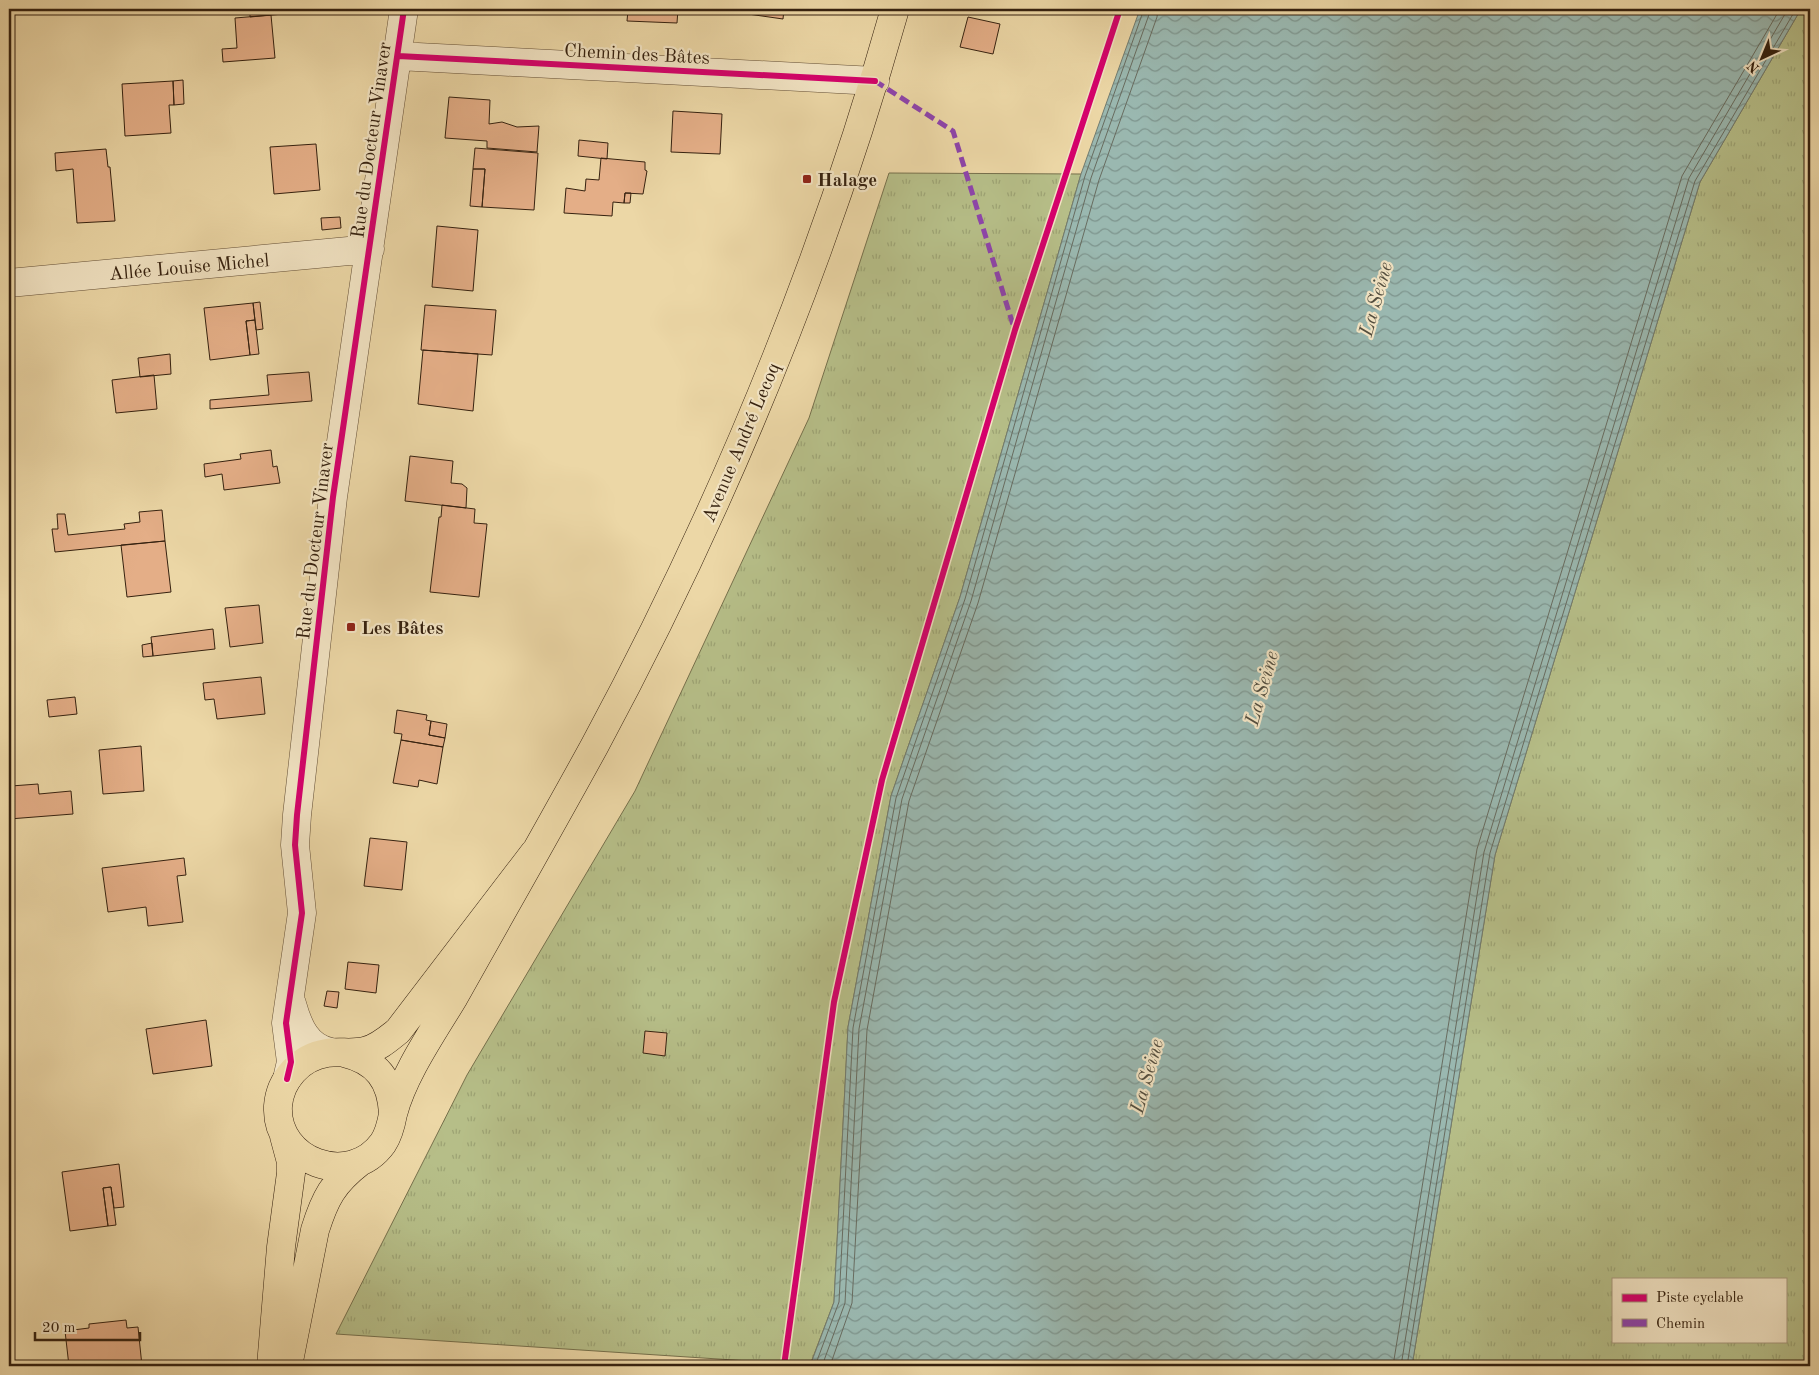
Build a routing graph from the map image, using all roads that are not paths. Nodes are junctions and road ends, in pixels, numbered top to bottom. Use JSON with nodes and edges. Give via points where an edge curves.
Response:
{"nodes":[{"id":1,"x":404,"y":9,"type":"edge"},
{"id":2,"x":895,"y":9,"type":"edge"},
{"id":3,"x":398,"y":56,"type":"junction"},
{"id":4,"x":875,"y":81,"type":"junction"},
{"id":5,"x":370,"y":249,"type":"junction"},
{"id":6,"x":9,"y":283,"type":"edge"},
{"id":7,"x":534,"y":853,"type":"junction"},
{"id":8,"x":290,"y":990,"type":"junction"},
{"id":9,"x":338,"y":1052,"type":"junction"},
{"id":10,"x":287,"y":1079,"type":"junction"},
{"id":11,"x":393,"y":1113,"type":"junction"},
{"id":12,"x":282,"y":1130,"type":"junction"},
{"id":13,"x":360,"y":1162,"type":"junction"},
{"id":14,"x":271,"y":1366,"type":"edge"},
{"id":15,"x":288,"y":1366,"type":"edge"}],
"edges":[{"from":1,"to":3,"type":"street","name":"Rue du Docteur Vinaver"},
{"from":2,"to":4,"type":"main road","name":"Avenue André Lecoq"},
{"from":3,"to":4,"type":"street","name":"Chemin des Bâtes"},
{"from":3,"to":5,"type":"street","name":"Rue du Docteur Vinaver"},
{"from":4,"to":7,"type":"main road","name":"Avenue André Lecoq","via":[[788,331],[720,492],[643,653]]},
{"from":5,"to":6,"type":"street","name":"Allée Louise Michel"},
{"from":5,"to":8,"type":"street","name":"Rue du Docteur Vinaver","via":[[333,497],[298,806],[295,845],[302,913]]},
{"from":7,"to":9,"type":"main road","via":[[398,1031],[373,1048],[361,1052]]},
{"from":7,"to":11,"type":"main road","via":[[409,1074]]},
{"from":8,"to":9,"type":"street","name":"Rue du Docteur Vinaver","via":[[294,1010],[309,1042],[321,1050]]},
{"from":8,"to":10,"type":"street","name":"Rue du Docteur Vinaver","via":[[286,1023],[291,1062]]},
{"from":9,"to":10,"type":"main road","via":[[318,1054],[306,1060]]},
{"from":9,"to":11,"type":"main road","via":[[357,1056],[379,1071],[392,1097]]},
{"from":10,"to":12,"type":"main road","via":[[278,1104]]},
{"from":11,"to":13,"type":"main road","via":[[384,1142]]},
{"from":12,"to":13,"type":"main road","via":[[289,1144],[314,1163],[344,1167]]},
{"from":12,"to":14,"type":"main road","via":[[291,1173]]},
{"from":13,"to":15,"type":"main road","via":[[337,1181],[321,1212]]}]}
